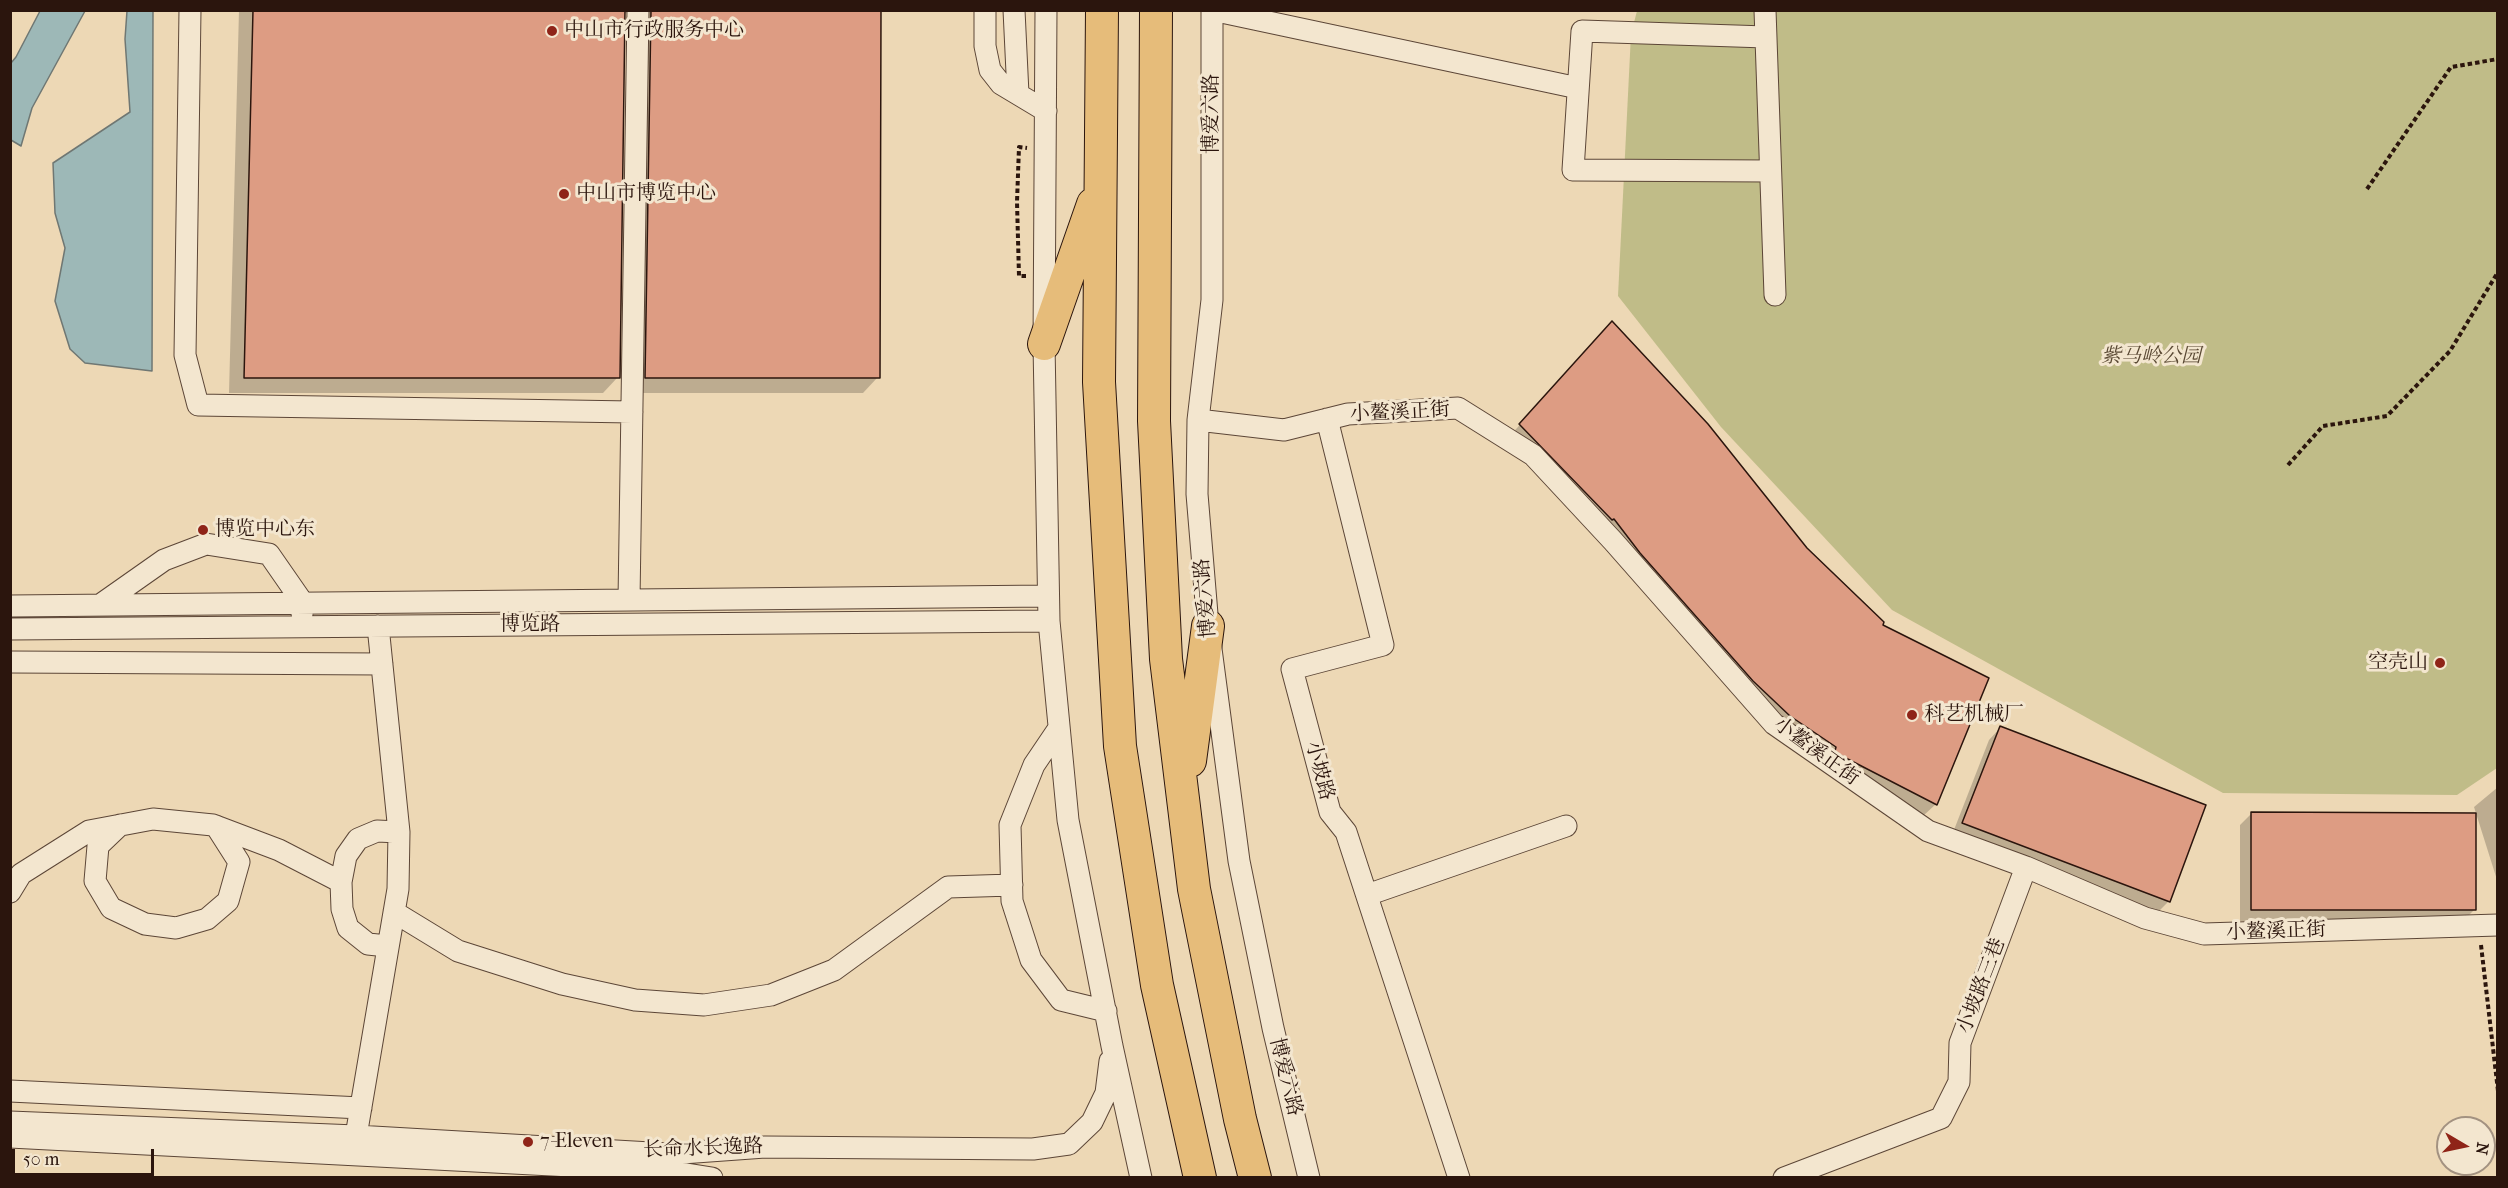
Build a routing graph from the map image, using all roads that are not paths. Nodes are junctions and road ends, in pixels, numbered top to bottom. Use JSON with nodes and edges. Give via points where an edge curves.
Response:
{"nodes":[{"id":1,"x":190,"y":10,"type":"edge"},
{"id":2,"x":638,"y":10,"type":"edge"},
{"id":3,"x":984,"y":10,"type":"edge"},
{"id":4,"x":1014,"y":10,"type":"edge"},
{"id":5,"x":1046,"y":10,"type":"edge"},
{"id":6,"x":1102,"y":10,"type":"edge"},
{"id":7,"x":1156,"y":10,"type":"edge"},
{"id":8,"x":1212,"y":10,"type":"edge"},
{"id":9,"x":1765,"y":10,"type":"edge"},
{"id":10,"x":1766,"y":37,"type":"junction"},
{"id":11,"x":1578,"y":88,"type":"junction"},
{"id":12,"x":1018,"y":94,"type":"junction"},
{"id":13,"x":1046,"y":111,"type":"junction"},
{"id":14,"x":1770,"y":171,"type":"junction"},
{"id":15,"x":1102,"y":178,"type":"junction"},
{"id":16,"x":1775,"y":295,"type":"dead end"},
{"id":17,"x":1044,"y":344,"type":"junction"},
{"id":18,"x":632,"y":412,"type":"junction"},
{"id":19,"x":1327,"y":419,"type":"junction"},
{"id":20,"x":1198,"y":420,"type":"junction"},
{"id":21,"x":1048,"y":596,"type":"junction"},
{"id":22,"x":629,"y":600,"type":"junction"},
{"id":23,"x":303,"y":603,"type":"junction"},
{"id":24,"x":100,"y":605,"type":"junction"},
{"id":25,"x":10,"y":606,"type":"edge"},
{"id":26,"x":1049,"y":621,"type":"junction"},
{"id":27,"x":378,"y":626,"type":"junction"},
{"id":28,"x":1208,"y":626,"type":"junction"},
{"id":29,"x":302,"y":627,"type":"junction"},
{"id":30,"x":10,"y":629,"type":"edge"},
{"id":31,"x":10,"y":662,"type":"edge"},
{"id":32,"x":382,"y":664,"type":"junction"},
{"id":33,"x":1059,"y":728,"type":"junction"},
{"id":34,"x":1184,"y":806,"type":"junction"},
{"id":35,"x":120,"y":825,"type":"junction"},
{"id":36,"x":216,"y":826,"type":"junction"},
{"id":37,"x":1566,"y":826,"type":"dead end"},
{"id":38,"x":399,"y":832,"type":"junction"},
{"id":39,"x":2026,"y":867,"type":"junction"},
{"id":40,"x":341,"y":882,"type":"junction"},
{"id":41,"x":1012,"y":885,"type":"junction"},
{"id":42,"x":10,"y":892,"type":"edge"},
{"id":43,"x":1367,"y":895,"type":"junction"},
{"id":44,"x":394,"y":912,"type":"junction"},
{"id":45,"x":2488,"y":926,"type":"edge"},
{"id":46,"x":387,"y":946,"type":"junction"},
{"id":47,"x":1106,"y":1011,"type":"junction"},
{"id":48,"x":1112,"y":1046,"type":"junction"},
{"id":49,"x":10,"y":1091,"type":"edge"},
{"id":50,"x":361,"y":1108,"type":"junction"},
{"id":51,"x":10,"y":1122,"type":"edge"},
{"id":52,"x":356,"y":1136,"type":"junction"},
{"id":53,"x":10,"y":1137,"type":"edge"},
{"id":54,"x":562,"y":1164,"type":"edge"},
{"id":55,"x":712,"y":1178,"type":"edge"},
{"id":56,"x":1141,"y":1178,"type":"edge"},
{"id":57,"x":1200,"y":1178,"type":"edge"},
{"id":58,"x":1255,"y":1178,"type":"edge"},
{"id":59,"x":1309,"y":1178,"type":"edge"},
{"id":60,"x":1459,"y":1178,"type":"edge"},
{"id":61,"x":1784,"y":1178,"type":"edge"}],
"edges":[{"from":1,"to":18,"type":"street","via":[[185,355],[198,405]]},
{"from":2,"to":18,"type":"street"},
{"from":3,"to":12,"type":"street","via":[[990,70],[1001,84]]},
{"from":4,"to":12,"type":"street"},
{"from":5,"to":13,"type":"street"},
{"from":6,"to":15,"type":"highway"},
{"from":7,"to":34,"type":"highway","via":[[1154,421],[1166,659]]},
{"from":8,"to":11,"type":"street"},
{"from":8,"to":20,"type":"street","name":"博爱六路","via":[[1212,300]]},
{"from":9,"to":10,"type":"street"},
{"from":10,"to":11,"type":"street","via":[[1582,31]]},
{"from":10,"to":14,"type":"street"},
{"from":11,"to":14,"type":"street","via":[[1573,170]]},
{"from":12,"to":13,"type":"street"},
{"from":13,"to":17,"type":"street"},
{"from":14,"to":16,"type":"street"},
{"from":15,"to":17,"type":"highway"},
{"from":15,"to":57,"type":"highway","via":[[1099,382],[1120,746],[1157,985]]},
{"from":17,"to":21,"type":"street"},
{"from":18,"to":22,"type":"street"},
{"from":19,"to":20,"type":"street","name":"小鳌溪正街","via":[[1284,429]]},
{"from":19,"to":39,"type":"street","name":"小鳌溪正街","via":[[1348,414],[1458,408],[1533,455],[1774,724],[1928,831]]},
{"from":19,"to":43,"type":"street","name":"小坡路","via":[[1383,645],[1292,669],[1330,812],[1346,832]]},
{"from":20,"to":28,"type":"street","name":"博爱六路","via":[[1197,494]]},
{"from":21,"to":22,"type":"street","name":"博览路"},
{"from":21,"to":26,"type":"street"},
{"from":22,"to":23,"type":"street","name":"博览路"},
{"from":23,"to":24,"type":"street","name":"博览路"},
{"from":23,"to":24,"type":"street","via":[[269,554],[206,544],[164,560]]},
{"from":23,"to":29,"type":"street"},
{"from":24,"to":25,"type":"street","name":"博览路"},
{"from":26,"to":27,"type":"street","name":"博览路"},
{"from":26,"to":33,"type":"street"},
{"from":27,"to":29,"type":"street","name":"博览路"},
{"from":27,"to":32,"type":"street"},
{"from":28,"to":34,"type":"highway"},
{"from":28,"to":59,"type":"street","name":"博爱六路","via":[[1239,861]]},
{"from":29,"to":30,"type":"street","name":"博览路"},
{"from":31,"to":32,"type":"street"},
{"from":32,"to":38,"type":"street"},
{"from":33,"to":41,"type":"street","via":[[1034,765],[1010,825]]},
{"from":33,"to":47,"type":"street","via":[[1068,820]]},
{"from":34,"to":58,"type":"highway","via":[[1194,889]]},
{"from":35,"to":36,"type":"street","via":[[153,819]]},
{"from":35,"to":36,"type":"street","via":[[98,846],[95,881],[111,908],[145,924],[176,928],[207,919],[228,900],[239,862]]},
{"from":35,"to":42,"type":"street","via":[[89,831],[21,874]]},
{"from":36,"to":40,"type":"street","via":[[279,850]]},
{"from":37,"to":43,"type":"street"},
{"from":38,"to":40,"type":"street","via":[[377,831],[358,839],[346,856]]},
{"from":38,"to":44,"type":"street"},
{"from":39,"to":45,"type":"street","name":"小鳌溪正街","via":[[2145,918],[2204,934]]},
{"from":39,"to":61,"type":"street","name":"小坡路三巷","via":[[1960,1043],[1959,1082],[1941,1118]]},
{"from":40,"to":46,"type":"street","via":[[342,909],[348,928],[368,944]]},
{"from":41,"to":44,"type":"street","via":[[948,887],[834,970],[771,995],[704,1005],[634,1000],[562,984],[458,951]]},
{"from":41,"to":47,"type":"street","via":[[1012,901],[1031,960],[1061,1000]]},
{"from":43,"to":60,"type":"street","name":"小坡路"},
{"from":44,"to":46,"type":"street"},
{"from":46,"to":50,"type":"street"},
{"from":47,"to":48,"type":"street"},
{"from":48,"to":54,"type":"street","name":"长命水长逸路","via":[[1106,1093],[1092,1122],[1069,1144],[1033,1149],[765,1147]]},
{"from":48,"to":56,"type":"street"},
{"from":49,"to":50,"type":"street"},
{"from":50,"to":52,"type":"street"},
{"from":51,"to":52,"type":"street","name":"长命水长逸路"},
{"from":52,"to":54,"type":"street","name":"长命水长逸路"},
{"from":53,"to":54,"type":"street","name":"长命水长逸路"},
{"from":54,"to":55,"type":"street","name":"长命水长逸路"}]}
